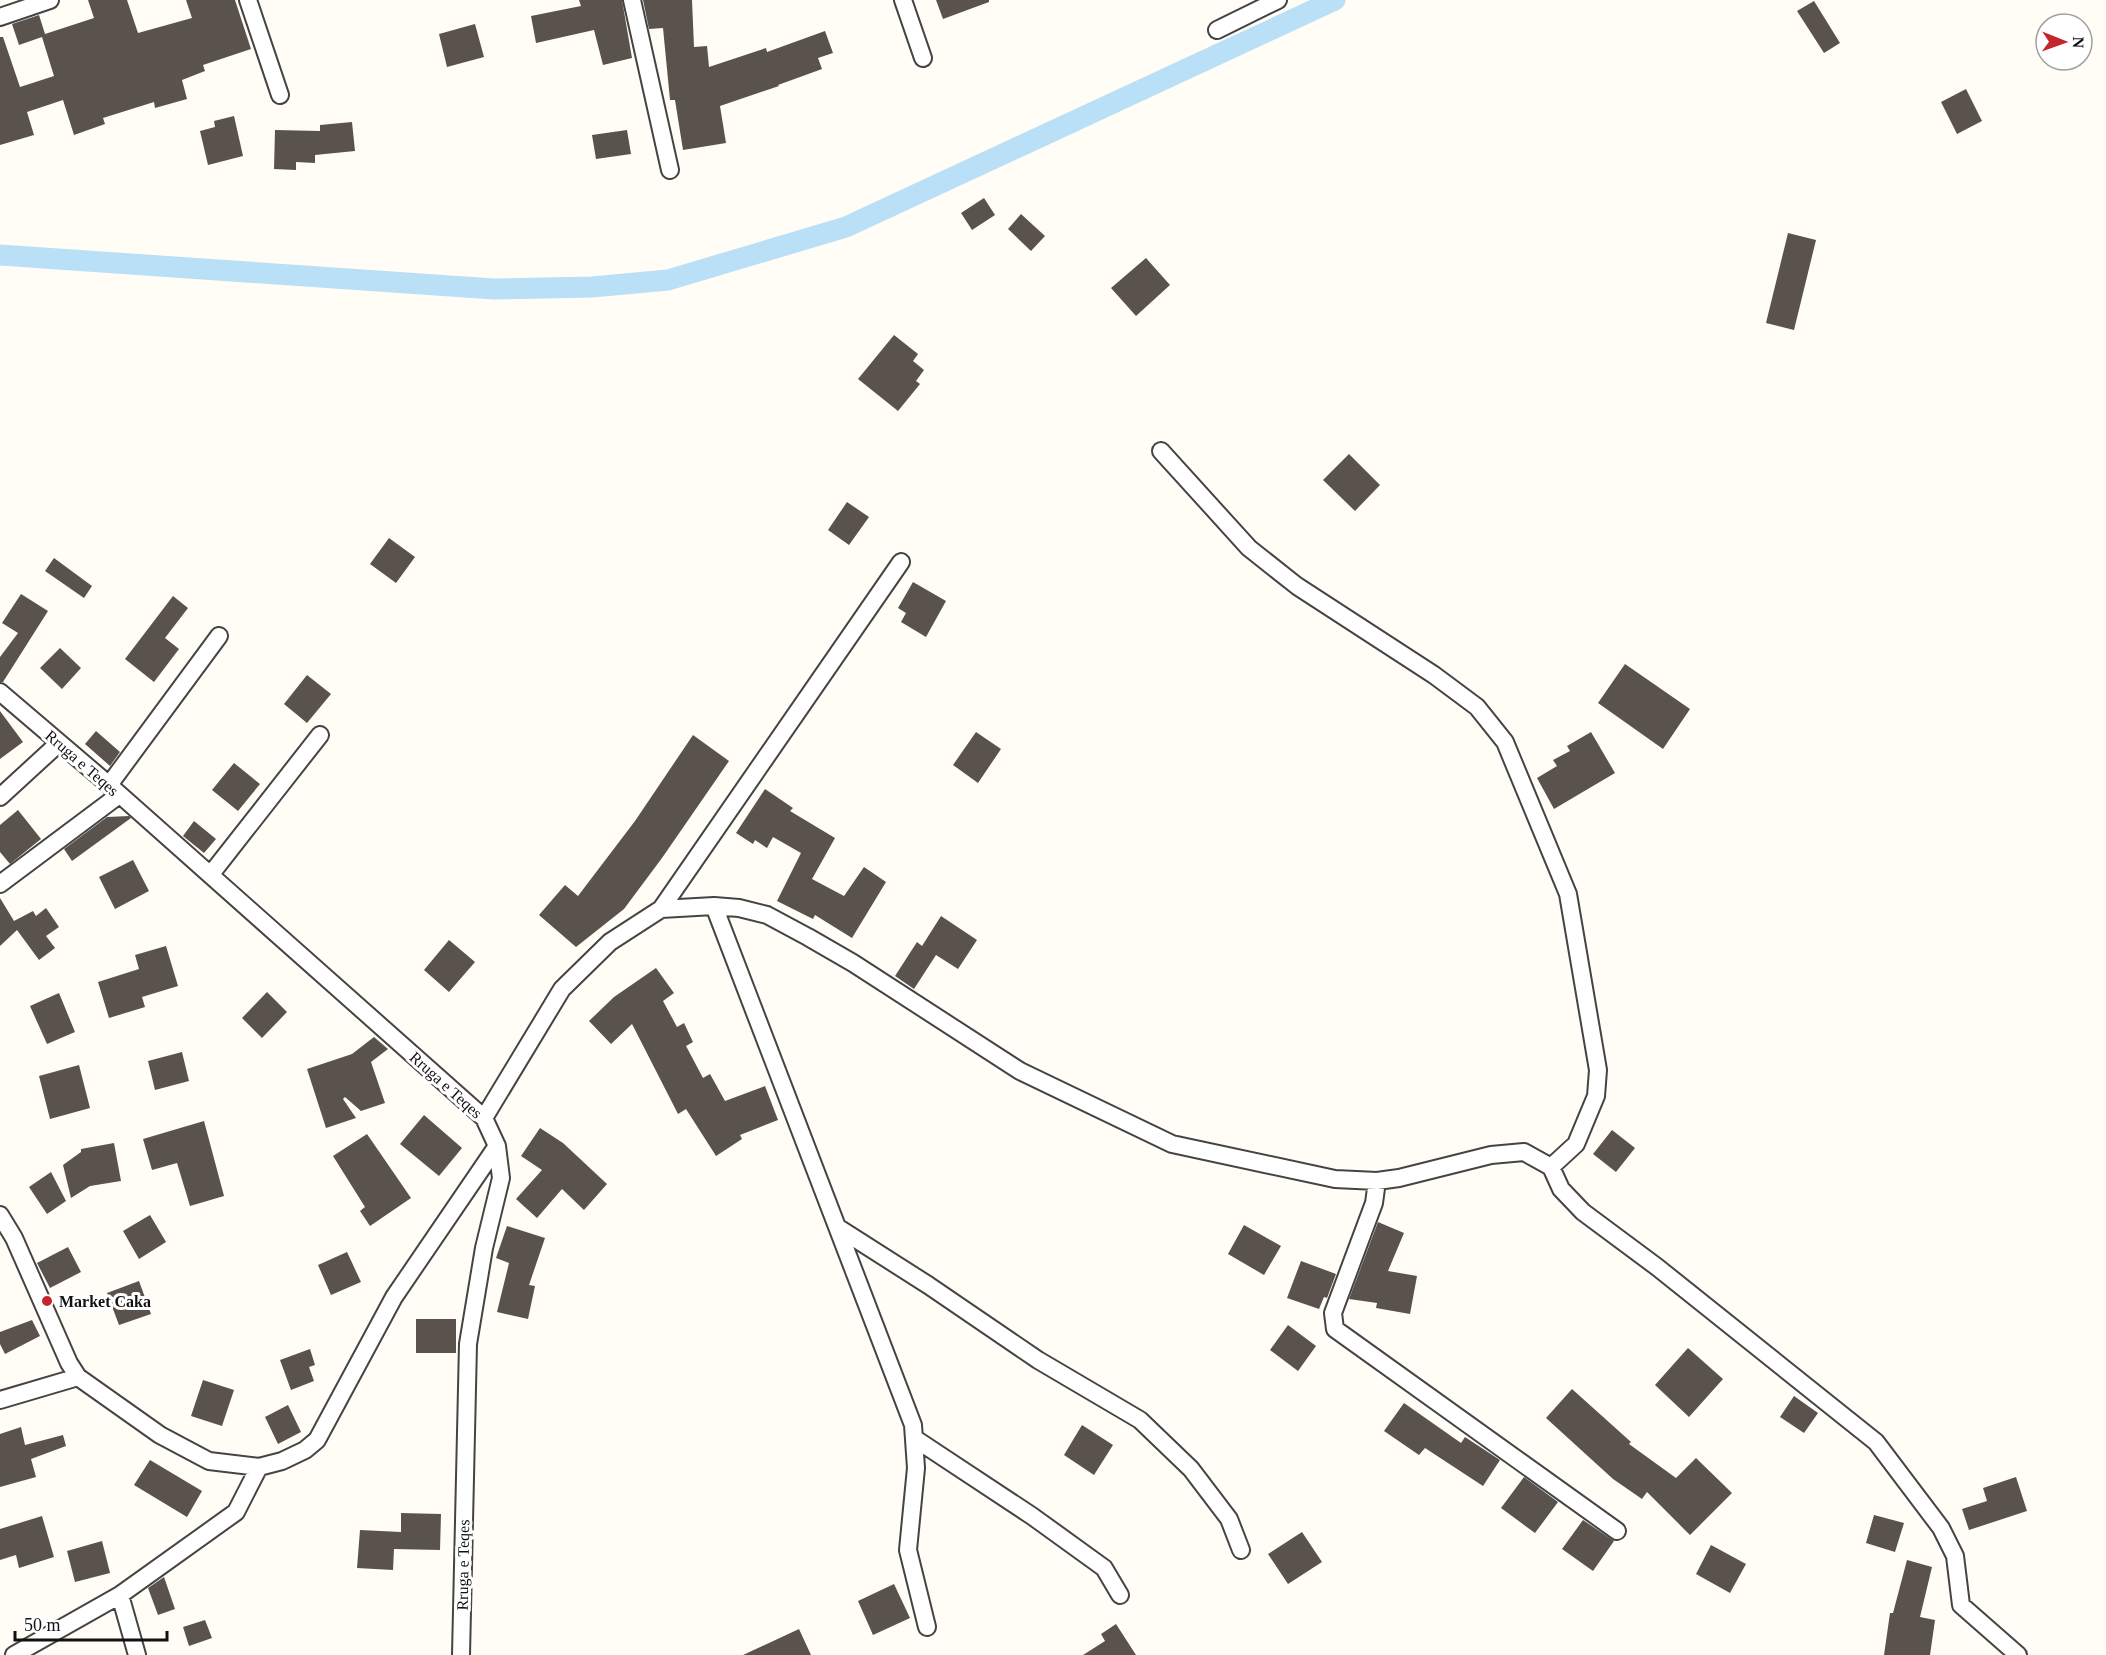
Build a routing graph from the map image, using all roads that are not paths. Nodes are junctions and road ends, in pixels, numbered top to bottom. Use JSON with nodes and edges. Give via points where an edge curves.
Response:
{"nodes":[{"id":1,"x":50,"y":0,"type":"edge"},
{"id":2,"x":248,"y":0,"type":"edge"},
{"id":3,"x":632,"y":0,"type":"edge"},
{"id":4,"x":903,"y":0,"type":"edge"},
{"id":5,"x":1278,"y":0,"type":"edge"},
{"id":6,"x":0,"y":17,"type":"edge"},
{"id":7,"x":1217,"y":30,"type":"dead end"},
{"id":8,"x":923,"y":58,"type":"dead end"},
{"id":9,"x":280,"y":95,"type":"dead end"},
{"id":10,"x":670,"y":170,"type":"dead end"},
{"id":11,"x":1161,"y":451,"type":"dead end"},
{"id":12,"x":901,"y":562,"type":"dead end"},
{"id":13,"x":219,"y":636,"type":"dead end"},
{"id":14,"x":0,"y":692,"type":"edge"},
{"id":15,"x":320,"y":735,"type":"dead end"},
{"id":16,"x":59,"y":743,"type":"junction"},
{"id":17,"x":114,"y":790,"type":"junction"},
{"id":18,"x":0,"y":797,"type":"edge"},
{"id":19,"x":211,"y":874,"type":"junction"},
{"id":20,"x":0,"y":884,"type":"edge"},
{"id":21,"x":714,"y":906,"type":"junction"},
{"id":22,"x":661,"y":909,"type":"junction"},
{"id":23,"x":484,"y":1118,"type":"junction"},
{"id":24,"x":497,"y":1146,"type":"junction"},
{"id":25,"x":1551,"y":1167,"type":"junction"},
{"id":26,"x":1377,"y":1181,"type":"junction"},
{"id":27,"x":0,"y":1215,"type":"edge"},
{"id":28,"x":837,"y":1227,"type":"junction"},
{"id":29,"x":7,"y":1241,"type":"edge"},
{"id":30,"x":78,"y":1377,"type":"junction"},
{"id":31,"x":0,"y":1400,"type":"edge"},
{"id":32,"x":914,"y":1438,"type":"junction"},
{"id":33,"x":259,"y":1467,"type":"junction"},
{"id":34,"x":1617,"y":1531,"type":"dead end"},
{"id":35,"x":1241,"y":1550,"type":"dead end"},
{"id":36,"x":120,"y":1595,"type":"junction"},
{"id":37,"x":1120,"y":1595,"type":"dead end"},
{"id":38,"x":927,"y":1627,"type":"dead end"},
{"id":39,"x":14,"y":1655,"type":"edge"},
{"id":40,"x":137,"y":1655,"type":"edge"},
{"id":41,"x":461,"y":1655,"type":"edge"},
{"id":42,"x":2018,"y":1655,"type":"edge"}],
"edges":[{"from":1,"to":6,"type":"street"},
{"from":2,"to":9,"type":"street"},
{"from":3,"to":10,"type":"street"},
{"from":4,"to":8,"type":"street"},
{"from":5,"to":7,"type":"street"},
{"from":11,"to":25,"type":"street","via":[[1249,548],[1297,586],[1477,707],[1504,741],[1568,894],[1598,1070],[1596,1096],[1576,1144]]},
{"from":12,"to":22,"type":"street"},
{"from":13,"to":17,"type":"street"},
{"from":14,"to":16,"type":"street","name":"Rruga e Teqes"},
{"from":15,"to":19,"type":"street"},
{"from":16,"to":17,"type":"street","name":"Rruga e Teqes"},
{"from":16,"to":18,"type":"street"},
{"from":17,"to":19,"type":"street","name":"Rruga e Teqes"},
{"from":17,"to":20,"type":"street"},
{"from":19,"to":23,"type":"street","name":"Rruga e Teqes"},
{"from":21,"to":22,"type":"street"},
{"from":21,"to":26,"type":"street","via":[[766,915],[797,931],[1020,1071],[1172,1144],[1335,1179]]},
{"from":21,"to":28,"type":"street"},
{"from":22,"to":23,"type":"street","via":[[610,942],[562,989]]},
{"from":23,"to":24,"type":"street","name":"Rruga e Teqes"},
{"from":24,"to":33,"type":"street","via":[[394,1297],[317,1440],[282,1461]]},
{"from":24,"to":41,"type":"street","name":"Rruga e Teqes","via":[[501,1178],[484,1248],[468,1344]]},
{"from":25,"to":26,"type":"street","via":[[1524,1152],[1491,1155]]},
{"from":25,"to":42,"type":"street","via":[[1561,1189],[1583,1212],[1876,1442],[1946,1538],[1955,1556],[1960,1605]]},
{"from":26,"to":34,"type":"street","via":[[1374,1203],[1333,1313],[1335,1329]]},
{"from":27,"to":29,"type":"street"},
{"from":28,"to":32,"type":"street","via":[[913,1425]]},
{"from":28,"to":35,"type":"street","via":[[1038,1360],[1140,1420],[1191,1469],[1229,1519]]},
{"from":29,"to":30,"type":"street"},
{"from":30,"to":31,"type":"street"},
{"from":30,"to":33,"type":"street","via":[[160,1435],[209,1461]]},
{"from":32,"to":37,"type":"street","via":[[1104,1568]]},
{"from":32,"to":38,"type":"street","via":[[916,1468],[908,1550]]},
{"from":33,"to":36,"type":"street","via":[[236,1512]]},
{"from":36,"to":39,"type":"street"},
{"from":36,"to":40,"type":"street"}]}
